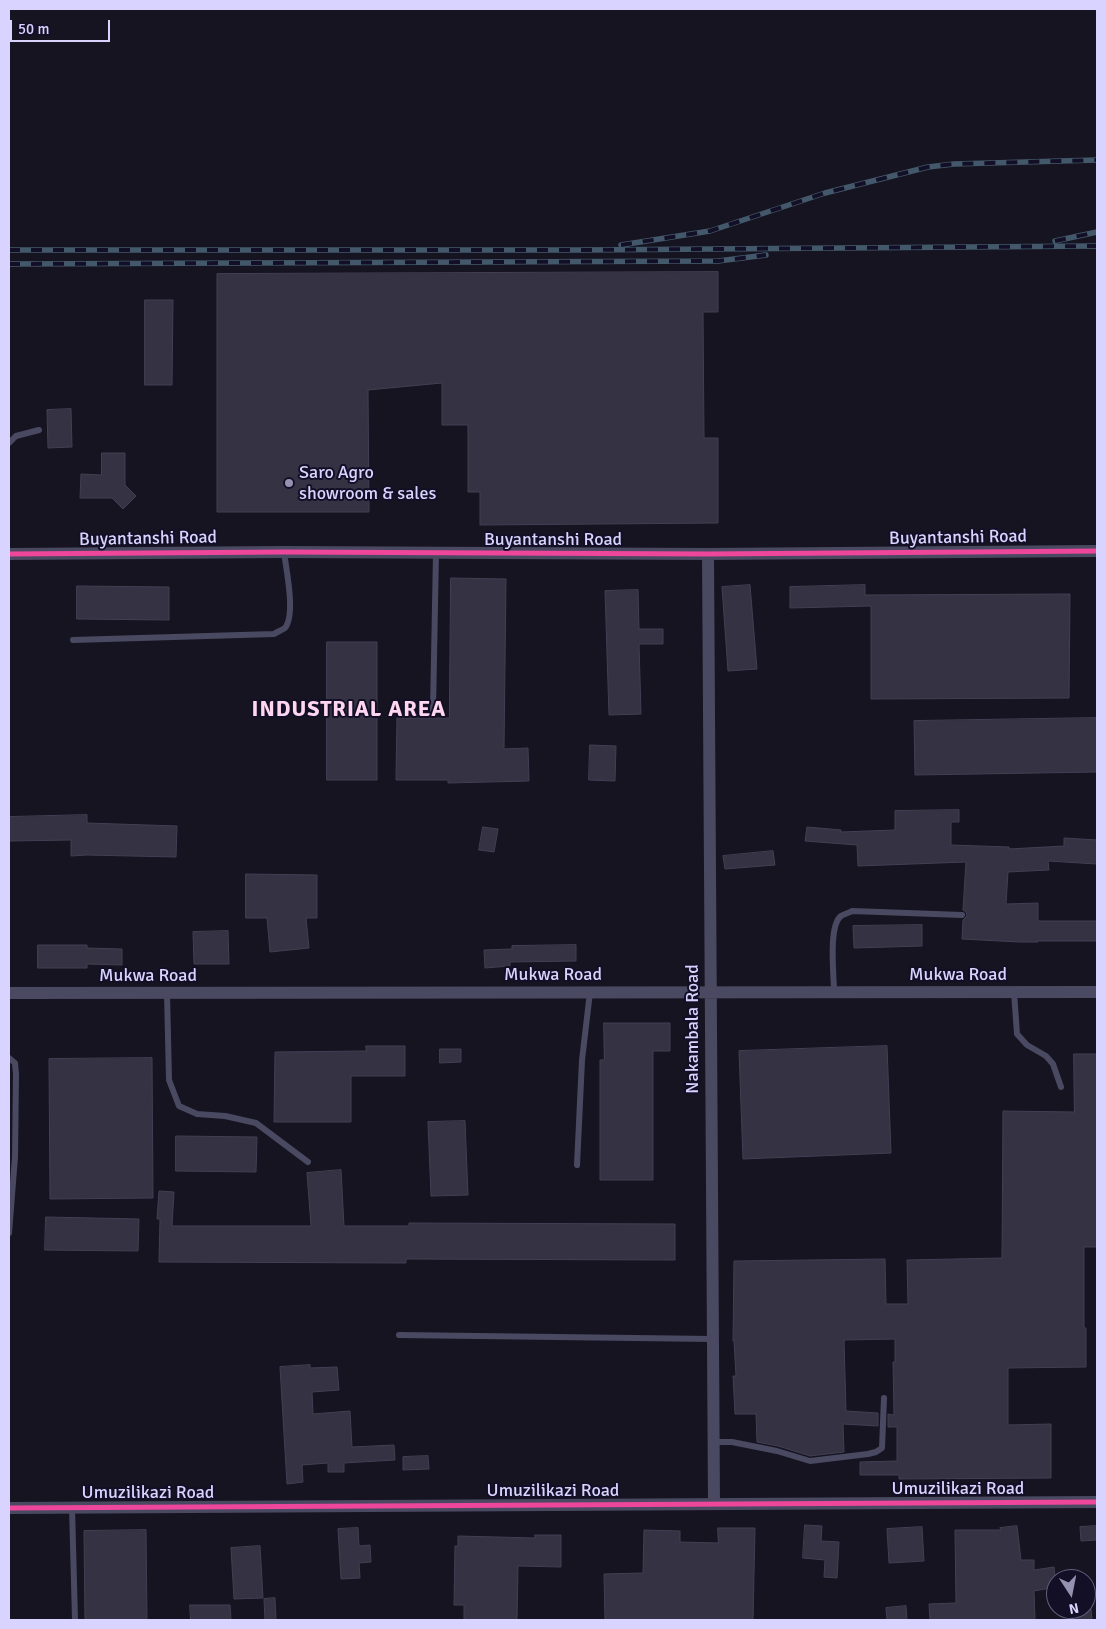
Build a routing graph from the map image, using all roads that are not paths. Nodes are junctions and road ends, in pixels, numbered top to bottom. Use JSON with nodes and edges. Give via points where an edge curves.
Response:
{"nodes":[{"id":1,"x":39,"y":430,"type":"dead end"},
{"id":2,"x":9,"y":443,"type":"edge"},
{"id":3,"x":1097,"y":551,"type":"edge"},
{"id":4,"x":284,"y":552,"type":"junction"},
{"id":5,"x":436,"y":553,"type":"junction"},
{"id":6,"x":9,"y":554,"type":"edge"},
{"id":7,"x":708,"y":554,"type":"junction"},
{"id":8,"x":73,"y":640,"type":"dead end"},
{"id":9,"x":433,"y":710,"type":"dead end"},
{"id":10,"x":962,"y":915,"type":"dead end"},
{"id":11,"x":590,"y":992,"type":"junction"},
{"id":12,"x":710,"y":992,"type":"junction"},
{"id":13,"x":834,"y":992,"type":"junction"},
{"id":14,"x":1014,"y":992,"type":"junction"},
{"id":15,"x":1097,"y":992,"type":"edge"},
{"id":16,"x":9,"y":993,"type":"edge"},
{"id":17,"x":167,"y":993,"type":"junction"},
{"id":18,"x":9,"y":1058,"type":"edge"},
{"id":19,"x":1060,"y":1087,"type":"dead end"},
{"id":20,"x":308,"y":1162,"type":"dead end"},
{"id":21,"x":577,"y":1165,"type":"dead end"},
{"id":22,"x":9,"y":1234,"type":"edge"},
{"id":23,"x":399,"y":1335,"type":"dead end"},
{"id":24,"x":713,"y":1338,"type":"junction"},
{"id":25,"x":884,"y":1398,"type":"dead end"},
{"id":26,"x":714,"y":1442,"type":"junction"},
{"id":27,"x":1097,"y":1502,"type":"edge"},
{"id":28,"x":714,"y":1503,"type":"junction"},
{"id":29,"x":72,"y":1507,"type":"junction"},
{"id":30,"x":9,"y":1508,"type":"edge"},
{"id":31,"x":75,"y":1620,"type":"edge"}],
"edges":[{"from":1,"to":2,"type":"lane","via":[[16,436]]},
{"from":3,"to":7,"type":"street","name":"Buyantanshi Road"},
{"from":4,"to":5,"type":"street","name":"Buyantanshi Road"},
{"from":4,"to":6,"type":"street","name":"Buyantanshi Road"},
{"from":4,"to":8,"type":"lane","via":[[290,618],[284,628],[274,634]]},
{"from":5,"to":7,"type":"street","name":"Buyantanshi Road"},
{"from":5,"to":9,"type":"lane"},
{"from":7,"to":12,"type":"street","name":"Nakambala Road"},
{"from":10,"to":13,"type":"lane","via":[[852,912],[840,916],[835,926],[833,945]]},
{"from":11,"to":12,"type":"street","name":"Mukwa Road"},
{"from":11,"to":17,"type":"street","name":"Mukwa Road"},
{"from":11,"to":21,"type":"lane","via":[[582,1060]]},
{"from":12,"to":13,"type":"street","name":"Mukwa Road"},
{"from":12,"to":24,"type":"street","name":"Nakambala Road"},
{"from":13,"to":14,"type":"street","name":"Mukwa Road"},
{"from":14,"to":15,"type":"street","name":"Mukwa Road"},
{"from":14,"to":19,"type":"lane","via":[[1017,1034],[1020,1040],[1053,1064]]},
{"from":16,"to":17,"type":"street","name":"Mukwa Road"},
{"from":17,"to":20,"type":"lane","via":[[169,1080],[179,1106],[197,1114],[256,1123]]},
{"from":18,"to":22,"type":"lane","via":[[15,1063],[16,1074],[15,1157]]},
{"from":23,"to":24,"type":"lane"},
{"from":24,"to":26,"type":"street","name":"Nakambala Road"},
{"from":25,"to":26,"type":"lane","via":[[882,1448],[876,1452],[810,1461],[732,1442]]},
{"from":26,"to":28,"type":"street","name":"Nakambala Road"},
{"from":27,"to":28,"type":"street","name":"Umuzilikazi Road"},
{"from":28,"to":29,"type":"street","name":"Umuzilikazi Road"},
{"from":29,"to":30,"type":"street","name":"Umuzilikazi Road"},
{"from":29,"to":31,"type":"lane"}]}
